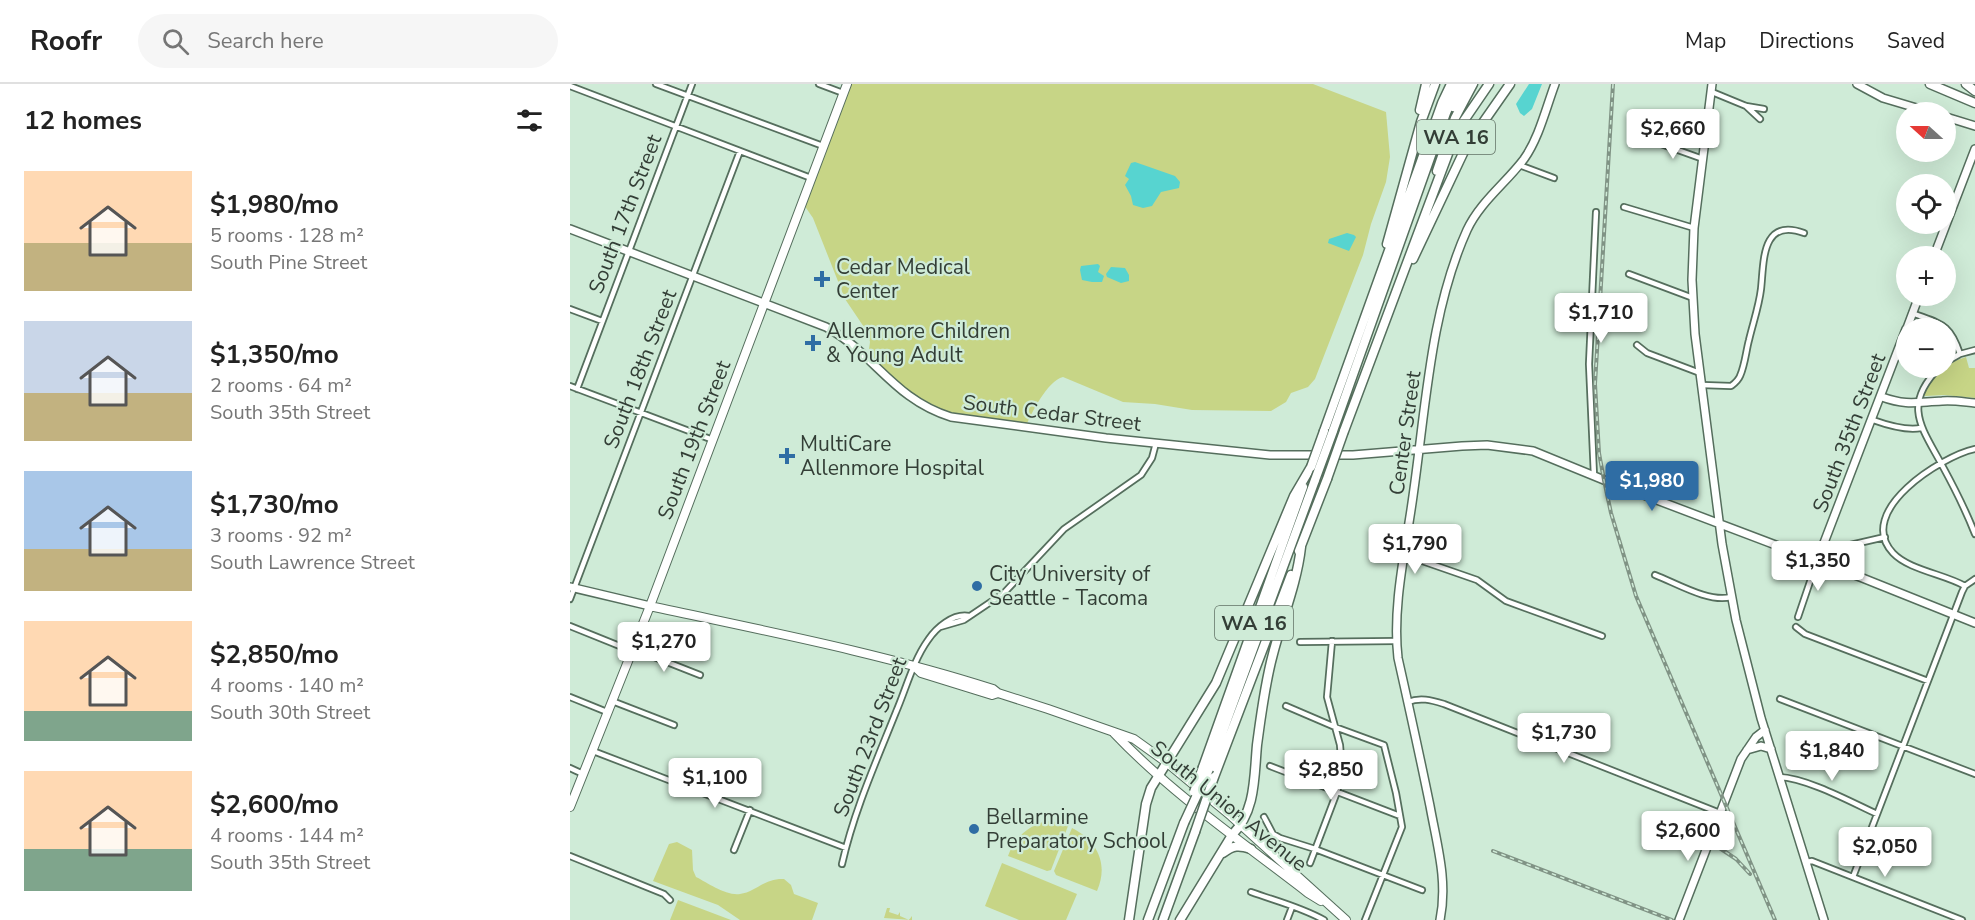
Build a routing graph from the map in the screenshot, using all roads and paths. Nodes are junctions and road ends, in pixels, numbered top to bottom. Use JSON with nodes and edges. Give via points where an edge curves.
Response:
{"nodes":[{"id":1,"x":656,"y":84,"type":"edge"},
{"id":2,"x":692,"y":84,"type":"edge"},
{"id":3,"x":819,"y":84,"type":"edge"},
{"id":4,"x":847,"y":84,"type":"edge"},
{"id":5,"x":1426,"y":84,"type":"edge"},
{"id":6,"x":1435,"y":84,"type":"edge"},
{"id":7,"x":1451,"y":84,"type":"edge"},
{"id":8,"x":1458,"y":84,"type":"edge"},
{"id":9,"x":1466,"y":84,"type":"edge"},
{"id":10,"x":1473,"y":84,"type":"edge"},
{"id":11,"x":1489,"y":84,"type":"edge"},
{"id":12,"x":1510,"y":84,"type":"edge"},
{"id":13,"x":1555,"y":84,"type":"edge"},
{"id":14,"x":1857,"y":84,"type":"edge"},
{"id":15,"x":1930,"y":84,"type":"edge"},
{"id":16,"x":1966,"y":84,"type":"edge"},
{"id":17,"x":570,"y":87,"type":"edge"},
{"id":18,"x":1712,"y":88,"type":"edge"},
{"id":19,"x":1975,"y":91,"type":"edge"},
{"id":20,"x":843,"y":93,"type":"junction"},
{"id":21,"x":687,"y":96,"type":"junction"},
{"id":22,"x":1896,"y":102,"type":"edge"},
{"id":23,"x":1975,"y":103,"type":"edge"},
{"id":24,"x":1746,"y":106,"type":"junction"},
{"id":25,"x":1764,"y":109,"type":"dead end"},
{"id":26,"x":1760,"y":119,"type":"dead end"},
{"id":27,"x":1956,"y":120,"type":"edge"},
{"id":28,"x":676,"y":126,"type":"junction"},
{"id":29,"x":1975,"y":126,"type":"edge"},
{"id":30,"x":1633,"y":134,"type":"dead end"},
{"id":31,"x":823,"y":146,"type":"junction"},
{"id":32,"x":1975,"y":149,"type":"edge"},
{"id":33,"x":740,"y":151,"type":"junction"},
{"id":34,"x":1703,"y":159,"type":"junction"},
{"id":35,"x":1519,"y":165,"type":"junction"},
{"id":36,"x":811,"y":178,"type":"junction"},
{"id":37,"x":1554,"y":178,"type":"dead end"},
{"id":38,"x":1421,"y":187,"type":"junction"},
{"id":39,"x":1401,"y":192,"type":"junction"},
{"id":40,"x":1432,"y":195,"type":"junction"},
{"id":41,"x":1624,"y":207,"type":"dead end"},
{"id":42,"x":1596,"y":212,"type":"dead end"},
{"id":43,"x":1694,"y":228,"type":"junction"},
{"id":44,"x":570,"y":229,"type":"edge"},
{"id":45,"x":1804,"y":233,"type":"dead end"},
{"id":46,"x":1938,"y":246,"type":"edge"},
{"id":47,"x":629,"y":251,"type":"junction"},
{"id":48,"x":1380,"y":273,"type":"junction"},
{"id":49,"x":1629,"y":274,"type":"dead end"},
{"id":50,"x":693,"y":275,"type":"junction"},
{"id":51,"x":1402,"y":275,"type":"junction"},
{"id":52,"x":1692,"y":298,"type":"junction"},
{"id":53,"x":765,"y":303,"type":"junction"},
{"id":54,"x":1915,"y":306,"type":"edge"},
{"id":55,"x":570,"y":309,"type":"edge"},
{"id":56,"x":1912,"y":313,"type":"junction"},
{"id":57,"x":1910,"y":318,"type":"edge"},
{"id":58,"x":602,"y":321,"type":"junction"},
{"id":59,"x":1637,"y":345,"type":"dead end"},
{"id":60,"x":1975,"y":350,"type":"edge"},
{"id":61,"x":1960,"y":354,"type":"junction"},
{"id":62,"x":1956,"y":356,"type":"edge"},
{"id":63,"x":1896,"y":357,"type":"edge"},
{"id":64,"x":1701,"y":373,"type":"junction"},
{"id":65,"x":1931,"y":378,"type":"edge"},
{"id":66,"x":1702,"y":385,"type":"junction"},
{"id":67,"x":570,"y":386,"type":"edge"},
{"id":68,"x":577,"y":389,"type":"junction"},
{"id":69,"x":1882,"y":397,"type":"junction"},
{"id":70,"x":1975,"y":403,"type":"edge"},
{"id":71,"x":1919,"y":404,"type":"junction"},
{"id":72,"x":641,"y":413,"type":"junction"},
{"id":73,"x":1873,"y":420,"type":"junction"},
{"id":74,"x":1921,"y":428,"type":"junction"},
{"id":75,"x":1329,"y":431,"type":"junction"},
{"id":76,"x":712,"y":440,"type":"junction"},
{"id":77,"x":1156,"y":443,"type":"junction"},
{"id":78,"x":1420,"y":449,"type":"junction"},
{"id":79,"x":1975,"y":449,"type":"edge"},
{"id":80,"x":1942,"y":464,"type":"junction"},
{"id":81,"x":1594,"y":476,"type":"junction"},
{"id":82,"x":1308,"y":480,"type":"junction"},
{"id":83,"x":1975,"y":509,"type":"edge"},
{"id":84,"x":1967,"y":513,"type":"junction"},
{"id":85,"x":1720,"y":524,"type":"junction"},
{"id":86,"x":1975,"y":534,"type":"edge"},
{"id":87,"x":1885,"y":537,"type":"junction"},
{"id":88,"x":1301,"y":547,"type":"junction"},
{"id":89,"x":1833,"y":549,"type":"dead end"},
{"id":90,"x":1405,"y":555,"type":"junction"},
{"id":91,"x":1817,"y":561,"type":"junction"},
{"id":92,"x":1655,"y":575,"type":"dead end"},
{"id":93,"x":1975,"y":579,"type":"edge"},
{"id":94,"x":1965,"y":586,"type":"junction"},
{"id":95,"x":572,"y":588,"type":"edge"},
{"id":96,"x":1731,"y":597,"type":"junction"},
{"id":97,"x":570,"y":599,"type":"edge"},
{"id":98,"x":650,"y":606,"type":"junction"},
{"id":99,"x":1953,"y":614,"type":"junction"},
{"id":100,"x":1798,"y":617,"type":"dead end"},
{"id":101,"x":1975,"y":623,"type":"edge"},
{"id":102,"x":570,"y":626,"type":"edge"},
{"id":103,"x":1796,"y":627,"type":"dead end"},
{"id":104,"x":1602,"y":636,"type":"dead end"},
{"id":105,"x":1332,"y":641,"type":"junction"},
{"id":106,"x":1396,"y":641,"type":"junction"},
{"id":107,"x":1300,"y":642,"type":"dead end"},
{"id":108,"x":632,"y":651,"type":"junction"},
{"id":109,"x":915,"y":667,"type":"junction"},
{"id":110,"x":700,"y":675,"type":"dead end"},
{"id":111,"x":1928,"y":681,"type":"junction"},
{"id":112,"x":570,"y":697,"type":"edge"},
{"id":113,"x":1780,"y":699,"type":"dead end"},
{"id":114,"x":612,"y":701,"type":"junction"},
{"id":115,"x":1408,"y":702,"type":"junction"},
{"id":116,"x":1286,"y":706,"type":"dead end"},
{"id":117,"x":608,"y":712,"type":"junction"},
{"id":118,"x":674,"y":725,"type":"dead end"},
{"id":119,"x":1335,"y":727,"type":"junction"},
{"id":120,"x":1765,"y":730,"type":"junction"},
{"id":121,"x":1114,"y":732,"type":"junction"},
{"id":122,"x":1903,"y":746,"type":"junction"},
{"id":123,"x":1771,"y":748,"type":"junction"},
{"id":124,"x":1747,"y":750,"type":"junction"},
{"id":125,"x":593,"y":751,"type":"junction"},
{"id":126,"x":1166,"y":762,"type":"junction"},
{"id":127,"x":1270,"y":766,"type":"dead end"},
{"id":128,"x":570,"y":768,"type":"edge"},
{"id":129,"x":1209,"y":771,"type":"junction"},
{"id":130,"x":583,"y":774,"type":"junction"},
{"id":131,"x":1159,"y":774,"type":"junction"},
{"id":132,"x":1975,"y":774,"type":"edge"},
{"id":133,"x":1779,"y":777,"type":"junction"},
{"id":134,"x":1337,"y":792,"type":"junction"},
{"id":135,"x":570,"y":807,"type":"edge"},
{"id":136,"x":750,"y":810,"type":"junction"},
{"id":137,"x":1720,"y":813,"type":"junction"},
{"id":138,"x":1877,"y":814,"type":"junction"},
{"id":139,"x":1400,"y":816,"type":"junction"},
{"id":140,"x":1264,"y":817,"type":"dead end"},
{"id":141,"x":1241,"y":826,"type":"junction"},
{"id":142,"x":1232,"y":836,"type":"junction"},
{"id":143,"x":846,"y":848,"type":"junction"},
{"id":144,"x":1251,"y":849,"type":"junction"},
{"id":145,"x":1315,"y":849,"type":"junction"},
{"id":146,"x":734,"y":850,"type":"dead end"},
{"id":147,"x":1220,"y":855,"type":"junction"},
{"id":148,"x":570,"y":856,"type":"edge"},
{"id":149,"x":1806,"y":862,"type":"junction"},
{"id":150,"x":1310,"y":863,"type":"dead end"},
{"id":151,"x":842,"y":864,"type":"dead end"},
{"id":152,"x":1384,"y":875,"type":"junction"},
{"id":153,"x":1853,"y":877,"type":"junction"},
{"id":154,"x":1422,"y":890,"type":"dead end"},
{"id":155,"x":1251,"y":892,"type":"dead end"},
{"id":156,"x":670,"y":900,"type":"dead end"},
{"id":157,"x":1325,"y":903,"type":"junction"},
{"id":158,"x":1292,"y":908,"type":"junction"},
{"id":159,"x":1129,"y":920,"type":"edge"},
{"id":160,"x":1148,"y":920,"type":"edge"},
{"id":161,"x":1163,"y":920,"type":"edge"},
{"id":162,"x":1180,"y":920,"type":"edge"},
{"id":163,"x":1287,"y":920,"type":"edge"},
{"id":164,"x":1324,"y":920,"type":"edge"},
{"id":165,"x":1346,"y":920,"type":"edge"},
{"id":166,"x":1365,"y":920,"type":"edge"},
{"id":167,"x":1440,"y":920,"type":"edge"},
{"id":168,"x":1679,"y":920,"type":"edge"},
{"id":169,"x":1824,"y":920,"type":"edge"},
{"id":170,"x":1962,"y":920,"type":"edge"}],
"edges":[{"from":1,"to":21,"type":"street"},
{"from":2,"to":21,"type":"street","name":"South 17th Street"},
{"from":3,"to":20,"type":"street"},
{"from":4,"to":20,"type":"main road","name":"South 19th Street"},
{"from":5,"to":39,"type":"highway"},
{"from":6,"to":39,"type":"highway"},
{"from":7,"to":48,"type":"highway","number":"WA 16"},
{"from":8,"to":38,"type":"highway"},
{"from":9,"to":38,"type":"highway"},
{"from":10,"to":40,"type":"highway","via":[[1438,161]]},
{"from":11,"to":40,"type":"highway","number":"WA 16","via":[[1463,122]]},
{"from":12,"to":51,"type":"highway","via":[[1475,132]]},
{"from":13,"to":35,"type":"main road","name":"Center Street","via":[[1532,146]]},
{"from":14,"to":22,"type":"main road"},
{"from":15,"to":23,"type":"highway"},
{"from":16,"to":19,"type":"highway"},
{"from":17,"to":28,"type":"street"},
{"from":18,"to":24,"type":"street"},
{"from":18,"to":34,"type":"main road"},
{"from":20,"to":31,"type":"main road","name":"South 19th Street"},
{"from":21,"to":28,"type":"street","name":"South 17th Street"},
{"from":21,"to":31,"type":"street"},
{"from":24,"to":25,"type":"street"},
{"from":24,"to":26,"type":"street"},
{"from":27,"to":29,"type":"main road"},
{"from":28,"to":33,"type":"street"},
{"from":28,"to":47,"type":"street","name":"South 17th Street"},
{"from":30,"to":34,"type":"street"},
{"from":31,"to":36,"type":"main road","name":"South 19th Street"},
{"from":32,"to":46,"type":"main road"},
{"from":33,"to":36,"type":"street"},
{"from":33,"to":50,"type":"street","name":"South 18th Street"},
{"from":34,"to":43,"type":"main road"},
{"from":35,"to":37,"type":"street"},
{"from":35,"to":78,"type":"main road","name":"Center Street","via":[[1479,210],[1459,249],[1437,331]]},
{"from":36,"to":53,"type":"main road","name":"South 19th Street"},
{"from":38,"to":75,"type":"highway"},
{"from":39,"to":48,"type":"highway"},
{"from":40,"to":51,"type":"highway","number":"WA 16"},
{"from":41,"to":43,"type":"street"},
{"from":42,"to":81,"type":"street","via":[[1588,364]]},
{"from":43,"to":52,"type":"main road"},
{"from":44,"to":47,"type":"main road","name":"South Cedar Street"},
{"from":45,"to":66,"type":"street","via":[[1782,230],[1768,245],[1759,299],[1737,381],[1731,386]]},
{"from":47,"to":50,"type":"main road","name":"South Cedar Street"},
{"from":47,"to":58,"type":"street","name":"South 17th Street"},
{"from":48,"to":75,"type":"highway","number":"WA 16"},
{"from":49,"to":52,"type":"street"},
{"from":50,"to":53,"type":"main road","name":"South Cedar Street"},
{"from":50,"to":72,"type":"street","name":"South 18th Street"},
{"from":51,"to":88,"type":"highway","number":"WA 16","bridge":true},
{"from":52,"to":64,"type":"main road"},
{"from":53,"to":76,"type":"main road","name":"South 19th Street"},
{"from":53,"to":77,"type":"main road","name":"South Cedar Street","via":[[834,332],[908,396],[930,410],[964,421]]},
{"from":54,"to":56,"type":"main road","name":"South 35th Street"},
{"from":55,"to":58,"type":"street"},
{"from":56,"to":57,"type":"main road","name":"South 35th Street"},
{"from":56,"to":61,"type":"street","via":[[1949,330]]},
{"from":58,"to":68,"type":"street","name":"South 17th Street"},
{"from":59,"to":64,"type":"street","via":[[1647,353]]},
{"from":60,"to":61,"type":"street"},
{"from":61,"to":62,"type":"street"},
{"from":63,"to":69,"type":"main road","name":"South 35th Street"},
{"from":64,"to":66,"type":"main road"},
{"from":65,"to":71,"type":"street"},
{"from":66,"to":85,"type":"main road"},
{"from":67,"to":68,"type":"street"},
{"from":68,"to":72,"type":"street"},
{"from":69,"to":71,"type":"main road"},
{"from":69,"to":73,"type":"main road","name":"South 35th Street"},
{"from":70,"to":71,"type":"main road"},
{"from":71,"to":74,"type":"street"},
{"from":72,"to":76,"type":"street"},
{"from":72,"to":95,"type":"street","name":"South 18th Street"},
{"from":73,"to":74,"type":"street","via":[[1888,426]]},
{"from":73,"to":91,"type":"main road","name":"South 35th Street"},
{"from":74,"to":80,"type":"street"},
{"from":75,"to":82,"type":"highway","bridge":true},
{"from":75,"to":82,"type":"highway","number":"WA 16","bridge":true},
{"from":76,"to":98,"type":"main road","name":"South 19th Street"},
{"from":77,"to":78,"type":"main road","name":"South Cedar Street","via":[[1246,454],[1327,456]]},
{"from":77,"to":109,"type":"street","name":"South 23rd Street","via":[[1141,475],[1075,519],[1004,593],[959,622],[940,627],[928,640]]},
{"from":78,"to":81,"type":"main road","name":"South Cedar Street","via":[[1481,445],[1514,448],[1536,452]]},
{"from":78,"to":90,"type":"main road","name":"Center Street"},
{"from":79,"to":80,"type":"street"},
{"from":80,"to":84,"type":"street"},
{"from":80,"to":87,"type":"street","via":[[1893,501],[1884,523]]},
{"from":81,"to":85,"type":"main road","name":"South Cedar Street"},
{"from":82,"to":126,"type":"highway","via":[[1294,496],[1216,683]]},
{"from":82,"to":129,"type":"highway","number":"WA 16"},
{"from":83,"to":84,"type":"street"},
{"from":84,"to":86,"type":"street"},
{"from":85,"to":91,"type":"main road","name":"South Cedar Street"},
{"from":85,"to":96,"type":"main road"},
{"from":87,"to":89,"type":"street"},
{"from":87,"to":94,"type":"street","via":[[1900,558]]},
{"from":88,"to":129,"type":"highway","number":"WA 16"},
{"from":88,"to":141,"type":"highway","via":[[1272,657],[1260,722],[1254,789]]},
{"from":90,"to":104,"type":"street","via":[[1477,580],[1506,601]]},
{"from":90,"to":106,"type":"main road","name":"Center Street"},
{"from":91,"to":99,"type":"main road","name":"South Cedar Street"},
{"from":91,"to":100,"type":"street","name":"South 35th Street"},
{"from":92,"to":96,"type":"street","via":[[1708,596]]},
{"from":93,"to":94,"type":"street"},
{"from":94,"to":99,"type":"street"},
{"from":95,"to":97,"type":"street","name":"South 18th Street"},
{"from":95,"to":98,"type":"main road","name":"South Union Avenue"},
{"from":96,"to":120,"type":"main road"},
{"from":98,"to":108,"type":"main road","name":"South 19th Street"},
{"from":98,"to":109,"type":"main road","name":"South Union Avenue","via":[[794,636]]},
{"from":99,"to":101,"type":"main road","name":"South Cedar Street"},
{"from":99,"to":111,"type":"street"},
{"from":102,"to":108,"type":"street"},
{"from":103,"to":111,"type":"street","via":[[1805,634]]},
{"from":105,"to":106,"type":"street"},
{"from":105,"to":107,"type":"street"},
{"from":105,"to":119,"type":"street","via":[[1327,697]]},
{"from":106,"to":115,"type":"main road","name":"Center Street"},
{"from":108,"to":110,"type":"street"},
{"from":108,"to":114,"type":"main road","name":"South 19th Street"},
{"from":109,"to":121,"type":"main road","name":"South Union Avenue","via":[[993,689]]},
{"from":109,"to":143,"type":"street","name":"South 23rd Street"},
{"from":111,"to":122,"type":"street"},
{"from":112,"to":117,"type":"street"},
{"from":113,"to":122,"type":"street"},
{"from":114,"to":117,"type":"main road","name":"South 19th Street"},
{"from":114,"to":118,"type":"street"},
{"from":115,"to":137,"type":"street","via":[[1415,699],[1444,704]]},
{"from":115,"to":167,"type":"main road","name":"Center Street","via":[[1443,873]]},
{"from":116,"to":119,"type":"street"},
{"from":117,"to":125,"type":"main road","name":"South 19th Street"},
{"from":119,"to":134,"type":"street","via":[[1342,760]]},
{"from":119,"to":139,"type":"street","via":[[1384,745]]},
{"from":120,"to":123,"type":"main road"},
{"from":120,"to":124,"type":"main road"},
{"from":121,"to":126,"type":"main road","name":"South Union Avenue","via":[[1134,739]]},
{"from":121,"to":131,"type":"main road","name":"South Union Avenue"},
{"from":122,"to":132,"type":"street"},
{"from":122,"to":138,"type":"street"},
{"from":123,"to":124,"type":"main road"},
{"from":123,"to":133,"type":"main road"},
{"from":124,"to":137,"type":"main road"},
{"from":125,"to":130,"type":"main road","name":"South 19th Street"},
{"from":125,"to":136,"type":"street"},
{"from":126,"to":131,"type":"highway"},
{"from":126,"to":141,"type":"main road","name":"South Union Avenue"},
{"from":127,"to":134,"type":"street"},
{"from":128,"to":130,"type":"street"},
{"from":129,"to":160,"type":"highway","number":"WA 16","bridge":true,"via":[[1184,823]]},
{"from":129,"to":161,"type":"highway","number":"WA 16","bridge":true,"via":[[1195,832]]},
{"from":130,"to":135,"type":"main road","name":"South 19th Street"},
{"from":131,"to":142,"type":"main road","name":"South Union Avenue"},
{"from":131,"to":159,"type":"highway","via":[[1146,804]]},
{"from":133,"to":138,"type":"street","via":[[1808,784]]},
{"from":133,"to":149,"type":"main road"},
{"from":134,"to":139,"type":"street"},
{"from":134,"to":145,"type":"street"},
{"from":136,"to":143,"type":"street"},
{"from":136,"to":146,"type":"street"},
{"from":137,"to":168,"type":"main road"},
{"from":138,"to":153,"type":"street"},
{"from":139,"to":152,"type":"street","via":[[1402,827]]},
{"from":140,"to":145,"type":"street","via":[[1273,834]]},
{"from":141,"to":142,"type":"highway"},
{"from":141,"to":157,"type":"main road","name":"South Union Avenue"},
{"from":142,"to":144,"type":"main road","name":"South Union Avenue"},
{"from":142,"to":147,"type":"highway"},
{"from":143,"to":151,"type":"street","name":"South 23rd Street"},
{"from":144,"to":147,"type":"highway","via":[[1236,846]]},
{"from":144,"to":157,"type":"main road","name":"South Union Avenue"},
{"from":145,"to":150,"type":"street"},
{"from":145,"to":152,"type":"street"},
{"from":147,"to":162,"type":"highway"},
{"from":148,"to":156,"type":"street","via":[[664,894]]},
{"from":149,"to":153,"type":"street"},
{"from":149,"to":169,"type":"main road"},
{"from":152,"to":154,"type":"street"},
{"from":152,"to":166,"type":"street"},
{"from":153,"to":170,"type":"street"},
{"from":155,"to":158,"type":"street"},
{"from":157,"to":165,"type":"main road","name":"South Union Avenue"},
{"from":158,"to":163,"type":"street"},
{"from":158,"to":164,"type":"street"}]}
